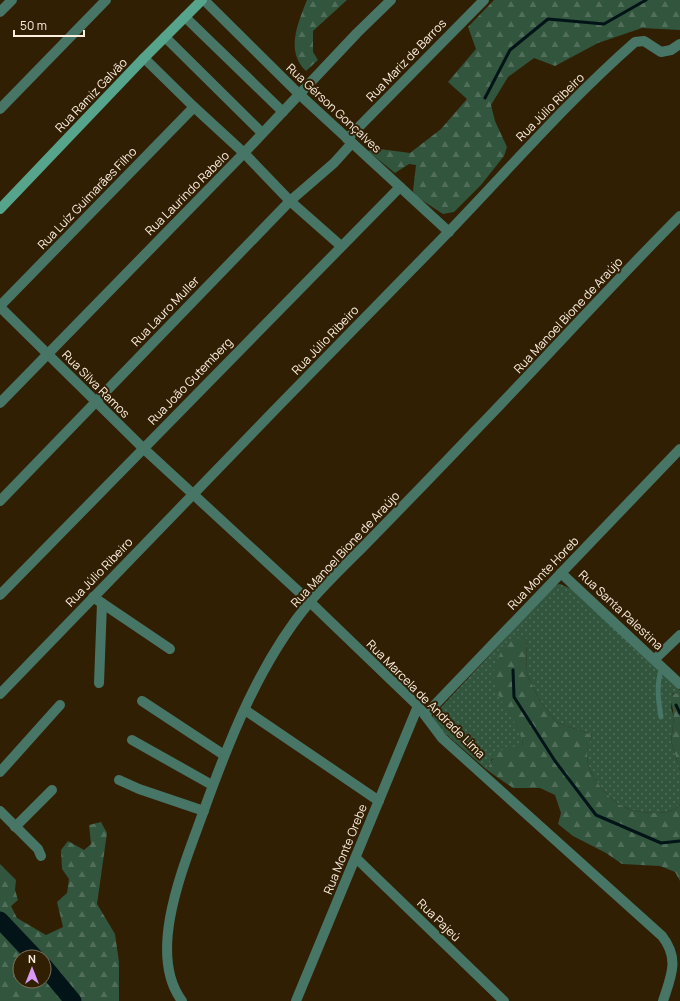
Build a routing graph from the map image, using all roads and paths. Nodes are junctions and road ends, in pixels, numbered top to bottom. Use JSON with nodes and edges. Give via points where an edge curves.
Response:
{"nodes":[{"id":1,"x":12,"y":0,"type":"edge"},
{"id":2,"x":106,"y":0,"type":"edge"},
{"id":3,"x":203,"y":0,"type":"edge"},
{"id":4,"x":391,"y":0,"type":"edge"},
{"id":5,"x":484,"y":0,"type":"edge"},
{"id":6,"x":0,"y":12,"type":"edge"},
{"id":7,"x":185,"y":17,"type":"junction"},
{"id":8,"x":165,"y":37,"type":"junction"},
{"id":9,"x":680,"y":44,"type":"edge"},
{"id":10,"x":144,"y":58,"type":"junction"},
{"id":11,"x":299,"y":94,"type":"junction"},
{"id":12,"x":194,"y":107,"type":"junction"},
{"id":13,"x":0,"y":109,"type":"edge"},
{"id":14,"x":283,"y":112,"type":"junction"},
{"id":15,"x":262,"y":133,"type":"junction"},
{"id":16,"x":349,"y":141,"type":"junction"},
{"id":17,"x":244,"y":153,"type":"junction"},
{"id":18,"x":400,"y":187,"type":"junction"},
{"id":19,"x":290,"y":201,"type":"junction"},
{"id":20,"x":0,"y":209,"type":"edge"},
{"id":21,"x":680,"y":216,"type":"edge"},
{"id":22,"x":449,"y":232,"type":"junction"},
{"id":23,"x":341,"y":246,"type":"junction"},
{"id":24,"x":0,"y":307,"type":"edge"},
{"id":25,"x":47,"y":354,"type":"junction"},
{"id":26,"x":95,"y":401,"type":"junction"},
{"id":27,"x":0,"y":403,"type":"edge"},
{"id":28,"x":143,"y":448,"type":"junction"},
{"id":29,"x":680,"y":449,"type":"edge"},
{"id":30,"x":192,"y":494,"type":"junction"},
{"id":31,"x":0,"y":500,"type":"edge"},
{"id":32,"x":561,"y":573,"type":"junction"},
{"id":33,"x":0,"y":595,"type":"edge"},
{"id":34,"x":97,"y":600,"type":"junction"},
{"id":35,"x":310,"y":602,"type":"junction"},
{"id":36,"x":680,"y":635,"type":"edge"},
{"id":37,"x":170,"y":650,"type":"dead end"},
{"id":38,"x":655,"y":659,"type":"junction"},
{"id":39,"x":662,"y":666,"type":"junction"},
{"id":40,"x":99,"y":683,"type":"dead end"},
{"id":41,"x":680,"y":684,"type":"edge"},
{"id":42,"x":0,"y":694,"type":"edge"},
{"id":43,"x":142,"y":701,"type":"dead end"},
{"id":44,"x":60,"y":705,"type":"dead end"},
{"id":45,"x":418,"y":706,"type":"junction"},
{"id":46,"x":245,"y":710,"type":"junction"},
{"id":47,"x":425,"y":715,"type":"junction"},
{"id":48,"x":661,"y":717,"type":"dead end"},
{"id":49,"x":132,"y":740,"type":"dead end"},
{"id":50,"x":224,"y":755,"type":"junction"},
{"id":51,"x":0,"y":772,"type":"edge"},
{"id":52,"x":119,"y":780,"type":"dead end"},
{"id":53,"x":212,"y":785,"type":"junction"},
{"id":54,"x":52,"y":790,"type":"dead end"},
{"id":55,"x":379,"y":801,"type":"junction"},
{"id":56,"x":0,"y":811,"type":"edge"},
{"id":57,"x":204,"y":811,"type":"junction"},
{"id":58,"x":15,"y":827,"type":"junction"},
{"id":59,"x":41,"y":856,"type":"dead end"},
{"id":60,"x":356,"y":858,"type":"junction"},
{"id":61,"x":182,"y":1001,"type":"edge"},
{"id":62,"x":296,"y":1001,"type":"edge"},
{"id":63,"x":504,"y":1001,"type":"edge"},
{"id":64,"x":663,"y":1001,"type":"edge"}],
"edges":[{"from":1,"to":6,"type":"street"},
{"from":2,"to":13,"type":"street"},
{"from":3,"to":7,"type":"street","name":"Rua Ramiz Galvão"},
{"from":3,"to":11,"type":"street","name":"Rua Gérson Gonçalves"},
{"from":4,"to":11,"type":"street","name":"Rua Laurindo Rabelo"},
{"from":5,"to":16,"type":"street","name":"Rua Mariz de Barros"},
{"from":7,"to":8,"type":"street","name":"Rua Ramiz Galvão"},
{"from":7,"to":14,"type":"street"},
{"from":8,"to":10,"type":"street","name":"Rua Ramiz Galvão"},
{"from":8,"to":15,"type":"street"},
{"from":9,"to":22,"type":"street","name":"Rua Júlio Ribeiro","via":[[662,52],[644,40],[635,42],[539,136]]},
{"from":10,"to":12,"type":"street"},
{"from":10,"to":20,"type":"street","name":"Rua Ramiz Galvão"},
{"from":11,"to":14,"type":"street","name":"Rua Laurindo Rabelo"},
{"from":11,"to":16,"type":"street","name":"Rua Gérson Gonçalves"},
{"from":12,"to":17,"type":"street"},
{"from":12,"to":24,"type":"street","name":"Rua Luíz Guimarães Filho"},
{"from":14,"to":15,"type":"street","name":"Rua Laurindo Rabelo"},
{"from":15,"to":17,"type":"street","name":"Rua Laurindo Rabelo"},
{"from":16,"to":18,"type":"street","name":"Rua Gérson Gonçalves"},
{"from":16,"to":19,"type":"street","name":"Rua Lauro Muller","via":[[334,163]]},
{"from":17,"to":19,"type":"street"},
{"from":17,"to":25,"type":"street","name":"Rua Laurindo Rabelo"},
{"from":18,"to":22,"type":"street","name":"Rua Gérson Gonçalves"},
{"from":18,"to":23,"type":"street","name":"Rua João Gutemberg"},
{"from":19,"to":23,"type":"street"},
{"from":19,"to":26,"type":"street","name":"Rua Lauro Muller"},
{"from":21,"to":35,"type":"street","name":"Rua Manoel Bione de Araújo","via":[[520,386]]},
{"from":22,"to":30,"type":"street","name":"Rua Júlio Ribeiro"},
{"from":23,"to":28,"type":"street","name":"Rua João Gutemberg"},
{"from":24,"to":25,"type":"street","name":"Rua Silva Ramos"},
{"from":25,"to":26,"type":"street","name":"Rua Silva Ramos"},
{"from":25,"to":27,"type":"street","name":"Rua Laurindo Rabelo"},
{"from":26,"to":28,"type":"street","name":"Rua Silva Ramos"},
{"from":26,"to":31,"type":"street","name":"Rua Lauro Muller"},
{"from":28,"to":30,"type":"street","name":"Rua Silva Ramos"},
{"from":28,"to":33,"type":"street","name":"Rua João Gutemberg"},
{"from":29,"to":32,"type":"street","name":"Rua Monte Horeb"},
{"from":30,"to":34,"type":"street","name":"Rua Júlio Ribeiro"},
{"from":30,"to":35,"type":"street","name":"Rua Marcela de Andrade Lima"},
{"from":32,"to":38,"type":"street","name":"Rua Santa Palestina"},
{"from":32,"to":47,"type":"street","name":"Rua Monte Horeb"},
{"from":34,"to":37,"type":"street"},
{"from":34,"to":40,"type":"street"},
{"from":34,"to":42,"type":"street","name":"Rua Júlio Ribeiro"},
{"from":35,"to":45,"type":"street","name":"Rua Marcela de Andrade Lima"},
{"from":35,"to":46,"type":"street","name":"Rua Manoel Bione de Araújo","via":[[279,645]]},
{"from":36,"to":38,"type":"street"},
{"from":38,"to":39,"type":"street","name":"Rua Santa Palestina"},
{"from":39,"to":41,"type":"street","name":"Rua Santa Palestina"},
{"from":39,"to":48,"type":"lane","via":[[657,690]]},
{"from":43,"to":50,"type":"street"},
{"from":44,"to":51,"type":"street"},
{"from":45,"to":47,"type":"street","name":"Rua Marcela de Andrade Lima"},
{"from":45,"to":55,"type":"street","name":"Rua Monte Orebe"},
{"from":46,"to":50,"type":"street","name":"Rua Manoel Bione de Araújo"},
{"from":46,"to":55,"type":"street"},
{"from":47,"to":64,"type":"street","name":"Rua Marcela de Andrade Lima","via":[[442,738],[662,936],[673,958],[671,976]]},
{"from":49,"to":53,"type":"street"},
{"from":50,"to":53,"type":"street","name":"Rua Manoel Bione de Araújo"},
{"from":52,"to":57,"type":"street"},
{"from":53,"to":57,"type":"street","name":"Rua Manoel Bione de Araújo"},
{"from":54,"to":58,"type":"street"},
{"from":55,"to":60,"type":"street","name":"Rua Monte Orebe"},
{"from":56,"to":58,"type":"street"},
{"from":57,"to":61,"type":"street","name":"Rua Manoel Bione de Araújo","via":[[178,884],[168,934],[168,971]]},
{"from":58,"to":59,"type":"street","via":[[38,849]]},
{"from":60,"to":62,"type":"street","name":"Rua Monte Orebe"},
{"from":60,"to":63,"type":"street","name":"Rua Pajeú"}]}
